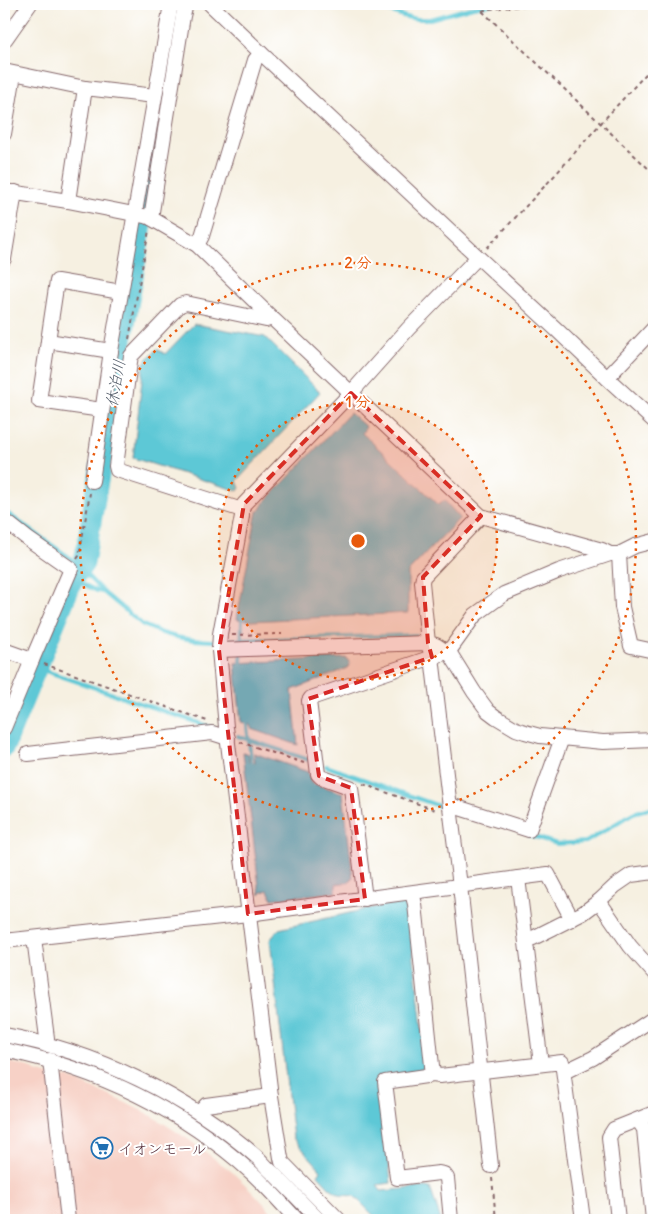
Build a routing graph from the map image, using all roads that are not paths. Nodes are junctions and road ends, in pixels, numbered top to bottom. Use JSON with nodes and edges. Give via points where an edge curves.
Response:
{"nodes":[{"id":1,"x":30,"y":4,"type":"edge"},
{"id":2,"x":171,"y":4,"type":"edge"},
{"id":3,"x":186,"y":4,"type":"edge"},
{"id":4,"x":210,"y":4,"type":"edge"},
{"id":5,"x":4,"y":41,"type":"edge"},
{"id":6,"x":261,"y":53,"type":"junction"},
{"id":7,"x":9,"y":72,"type":"edge"},
{"id":8,"x":85,"y":88,"type":"junction"},
{"id":9,"x":154,"y":96,"type":"junction"},
{"id":10,"x":4,"y":134,"type":"edge"},
{"id":11,"x":9,"y":191,"type":"edge"},
{"id":12,"x":68,"y":201,"type":"junction"},
{"id":13,"x":143,"y":216,"type":"junction"},
{"id":14,"x":197,"y":245,"type":"junction"},
{"id":15,"x":478,"y":257,"type":"junction"},
{"id":16,"x":4,"y":259,"type":"edge"},
{"id":17,"x":121,"y":292,"type":"junction"},
{"id":18,"x":272,"y":318,"type":"junction"},
{"id":19,"x":654,"y":328,"type":"edge"},
{"id":20,"x":48,"y":341,"type":"junction"},
{"id":21,"x":111,"y":351,"type":"junction"},
{"id":22,"x":607,"y":378,"type":"junction"},
{"id":23,"x":351,"y":393,"type":"junction"},
{"id":24,"x":102,"y":410,"type":"junction"},
{"id":25,"x":654,"y":421,"type":"edge"},
{"id":26,"x":92,"y":481,"type":"road end"},
{"id":27,"x":242,"y":510,"type":"junction"},
{"id":28,"x":481,"y":516,"type":"junction"},
{"id":29,"x":4,"y":520,"type":"edge"},
{"id":30,"x":654,"y":541,"type":"edge"},
{"id":31,"x":615,"y":554,"type":"junction"},
{"id":32,"x":428,"y":643,"type":"junction"},
{"id":33,"x":4,"y":650,"type":"edge"},
{"id":34,"x":219,"y":650,"type":"junction"},
{"id":35,"x":654,"y":651,"type":"edge"},
{"id":36,"x":447,"y":652,"type":"junction"},
{"id":37,"x":432,"y":657,"type":"junction"},
{"id":38,"x":34,"y":661,"type":"junction"},
{"id":39,"x":4,"y":728,"type":"edge"},
{"id":40,"x":227,"y":733,"type":"junction"},
{"id":41,"x":562,"y":738,"type":"junction"},
{"id":42,"x":654,"y":740,"type":"edge"},
{"id":43,"x":28,"y":754,"type":"dead end"},
{"id":44,"x":451,"y":810,"type":"junction"},
{"id":45,"x":654,"y":872,"type":"edge"},
{"id":46,"x":518,"y":878,"type":"junction"},
{"id":47,"x":460,"y":886,"type":"junction"},
{"id":48,"x":412,"y":893,"type":"junction"},
{"id":49,"x":365,"y":899,"type":"junction"},
{"id":50,"x":599,"y":901,"type":"junction"},
{"id":51,"x":248,"y":914,"type":"junction"},
{"id":52,"x":572,"y":919,"type":"junction"},
{"id":53,"x":34,"y":938,"type":"junction"},
{"id":54,"x":526,"y":939,"type":"junction"},
{"id":55,"x":4,"y":942,"type":"edge"},
{"id":56,"x":654,"y":973,"type":"edge"},
{"id":57,"x":654,"y":1018,"type":"edge"},
{"id":58,"x":4,"y":1035,"type":"edge"},
{"id":59,"x":46,"y":1045,"type":"junction"},
{"id":60,"x":4,"y":1050,"type":"edge"},
{"id":61,"x":50,"y":1060,"type":"junction"},
{"id":62,"x":541,"y":1064,"type":"junction"},
{"id":63,"x":480,"y":1071,"type":"junction"},
{"id":64,"x":564,"y":1072,"type":"junction"},
{"id":65,"x":433,"y":1075,"type":"junction"},
{"id":66,"x":272,"y":1096,"type":"junction"},
{"id":67,"x":198,"y":1113,"type":"junction"},
{"id":68,"x":654,"y":1113,"type":"edge"},
{"id":69,"x":638,"y":1120,"type":"junction"},
{"id":70,"x":282,"y":1162,"type":"junction"},
{"id":71,"x":491,"y":1166,"type":"road end"},
{"id":72,"x":272,"y":1172,"type":"junction"},
{"id":73,"x":651,"y":1172,"type":"edge"},
{"id":74,"x":68,"y":1220,"type":"edge"},
{"id":75,"x":296,"y":1220,"type":"edge"},
{"id":76,"x":319,"y":1220,"type":"edge"},
{"id":77,"x":340,"y":1220,"type":"edge"},
{"id":78,"x":451,"y":1220,"type":"edge"},
{"id":79,"x":583,"y":1220,"type":"edge"},
{"id":80,"x":618,"y":1220,"type":"edge"},
{"id":81,"x":653,"y":1220,"type":"edge"}],
"edges":[{"from":1,"to":5,"type":"street"},
{"from":2,"to":9,"type":"street"},
{"from":3,"to":13,"type":"street"},
{"from":4,"to":6,"type":"street"},
{"from":6,"to":14,"type":"street","via":[[255,60]]},
{"from":6,"to":15,"type":"street"},
{"from":7,"to":8,"type":"street"},
{"from":7,"to":10,"type":"street"},
{"from":8,"to":9,"type":"street"},
{"from":8,"to":12,"type":"street"},
{"from":9,"to":13,"type":"street"},
{"from":11,"to":12,"type":"street"},
{"from":11,"to":16,"type":"street"},
{"from":12,"to":13,"type":"street"},
{"from":13,"to":14,"type":"street"},
{"from":13,"to":17,"type":"street"},
{"from":14,"to":18,"type":"street"},
{"from":15,"to":22,"type":"street"},
{"from":15,"to":23,"type":"street"},
{"from":17,"to":20,"type":"street","via":[[57,281]]},
{"from":17,"to":21,"type":"street"},
{"from":18,"to":23,"type":"street"},
{"from":18,"to":27,"type":"street","via":[[266,320],[186,303],[180,305],[131,356],[117,470]]},
{"from":19,"to":22,"type":"street"},
{"from":20,"to":21,"type":"street"},
{"from":20,"to":24,"type":"street","via":[[39,401]]},
{"from":21,"to":24,"type":"street"},
{"from":22,"to":25,"type":"street"},
{"from":23,"to":27,"type":"street","via":[[251,496]]},
{"from":23,"to":28,"type":"street"},
{"from":24,"to":26,"type":"street"},
{"from":27,"to":34,"type":"street"},
{"from":28,"to":31,"type":"street"},
{"from":28,"to":32,"type":"street","via":[[423,577]]},
{"from":29,"to":38,"type":"street","via":[[71,570]]},
{"from":30,"to":31,"type":"street"},
{"from":31,"to":35,"type":"street","via":[[631,646]]},
{"from":31,"to":36,"type":"street","via":[[560,571],[504,594],[475,615]]},
{"from":32,"to":34,"type":"street"},
{"from":32,"to":36,"type":"street"},
{"from":32,"to":37,"type":"street"},
{"from":33,"to":38,"type":"street"},
{"from":34,"to":40,"type":"street"},
{"from":36,"to":37,"type":"street"},
{"from":36,"to":41,"type":"street","via":[[482,704],[496,717],[525,732]]},
{"from":37,"to":44,"type":"street"},
{"from":37,"to":49,"type":"street","via":[[308,701],[318,774],[351,788]]},
{"from":38,"to":39,"type":"street"},
{"from":40,"to":43,"type":"street"},
{"from":40,"to":51,"type":"street"},
{"from":41,"to":42,"type":"street","via":[[603,742]]},
{"from":41,"to":44,"type":"street","via":[[528,830]]},
{"from":44,"to":47,"type":"street"},
{"from":45,"to":50,"type":"street","via":[[631,875]]},
{"from":46,"to":47,"type":"street"},
{"from":46,"to":52,"type":"street","via":[[548,874]]},
{"from":46,"to":54,"type":"street"},
{"from":47,"to":48,"type":"street"},
{"from":47,"to":63,"type":"street"},
{"from":48,"to":49,"type":"street"},
{"from":48,"to":65,"type":"street"},
{"from":49,"to":51,"type":"street"},
{"from":50,"to":52,"type":"street"},
{"from":50,"to":56,"type":"street","via":[[630,946]]},
{"from":51,"to":53,"type":"street"},
{"from":51,"to":66,"type":"street"},
{"from":52,"to":54,"type":"street"},
{"from":53,"to":55,"type":"street"},
{"from":53,"to":59,"type":"street"},
{"from":54,"to":62,"type":"street"},
{"from":57,"to":64,"type":"street","via":[[593,1058]]},
{"from":58,"to":59,"type":"street"},
{"from":59,"to":67,"type":"street","via":[[147,1083]]},
{"from":60,"to":61,"type":"street"},
{"from":61,"to":74,"type":"street"},
{"from":61,"to":75,"type":"street","via":[[105,1079],[174,1115],[253,1174]]},
{"from":62,"to":63,"type":"street"},
{"from":62,"to":64,"type":"street","via":[[562,1062]]},
{"from":63,"to":65,"type":"street"},
{"from":63,"to":71,"type":"street"},
{"from":64,"to":79,"type":"street"},
{"from":65,"to":78,"type":"street","via":[[385,1082],[397,1178],[444,1174]]},
{"from":66,"to":67,"type":"street","via":[[206,1105]]},
{"from":66,"to":70,"type":"street"},
{"from":67,"to":72,"type":"street"},
{"from":68,"to":69,"type":"street"},
{"from":69,"to":73,"type":"street","via":[[644,1129]]},
{"from":69,"to":80,"type":"street","via":[[614,1129],[609,1137]]},
{"from":70,"to":72,"type":"street"},
{"from":70,"to":77,"type":"street"},
{"from":72,"to":76,"type":"street"},
{"from":73,"to":81,"type":"street"}]}
